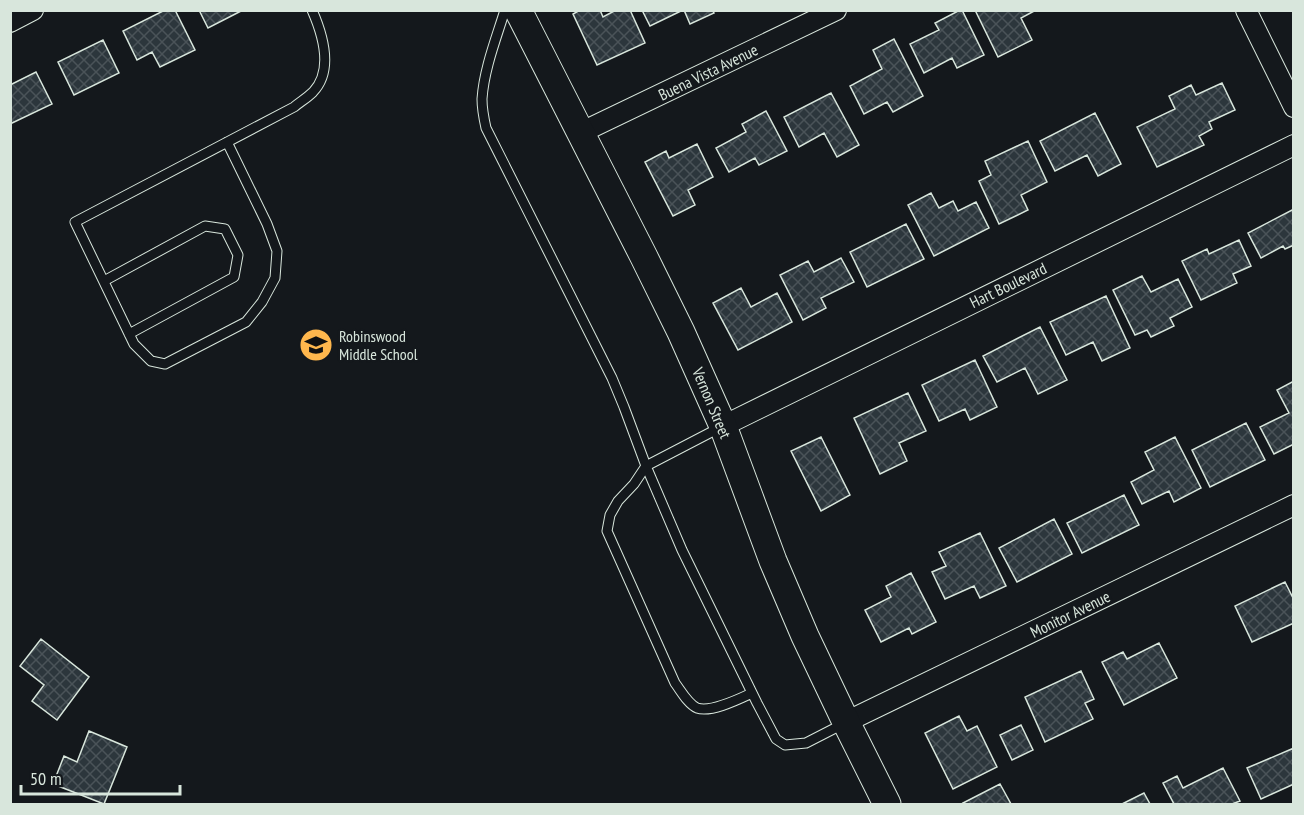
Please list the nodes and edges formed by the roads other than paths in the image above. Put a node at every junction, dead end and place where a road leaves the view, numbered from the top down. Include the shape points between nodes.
1 (33, 10) edge
2 (312, 10) edge
3 (505, 10) edge
4 (518, 10) edge
5 (836, 10) edge
6 (1246, 10) edge
7 (10, 21) edge
8 (1293, 107) edge
9 (580, 133) junction
10 (227, 142) junction
11 (1293, 145) edge
12 (104, 281) junction
13 (129, 334) junction
14 (723, 426) junction
15 (646, 466) junction
16 (1293, 505) edge
17 (752, 693) junction
18 (846, 722) junction
19 (887, 804) edge

1 - 7 street
2 - 10 lane via 325,49 324,72 314,91 294,107
3 - 15 lane via 484,85 486,128 612,378
4 - 9 street, Vernon Street
5 - 9 street, Buena Vista Avenue
6 - 8 street
9 - 14 street, Vernon Street via 681,332
10 - 12 lane via 75,222
10 - 13 lane via 277,251 275,278 246,322 165,364 151,361
11 - 14 street, Hart Boulevard
12 - 13 lane
12 - 13 lane via 205,226 225,229 238,255 234,277
14 - 15 lane
14 - 18 street, Vernon Street via 773,561
15 - 17 lane
15 - 17 lane via 618,501 607,531 675,683 696,708 717,706
16 - 18 street, Monitor Avenue
17 - 18 lane via 776,739 785,745 806,743
18 - 19 street, Vernon Street

